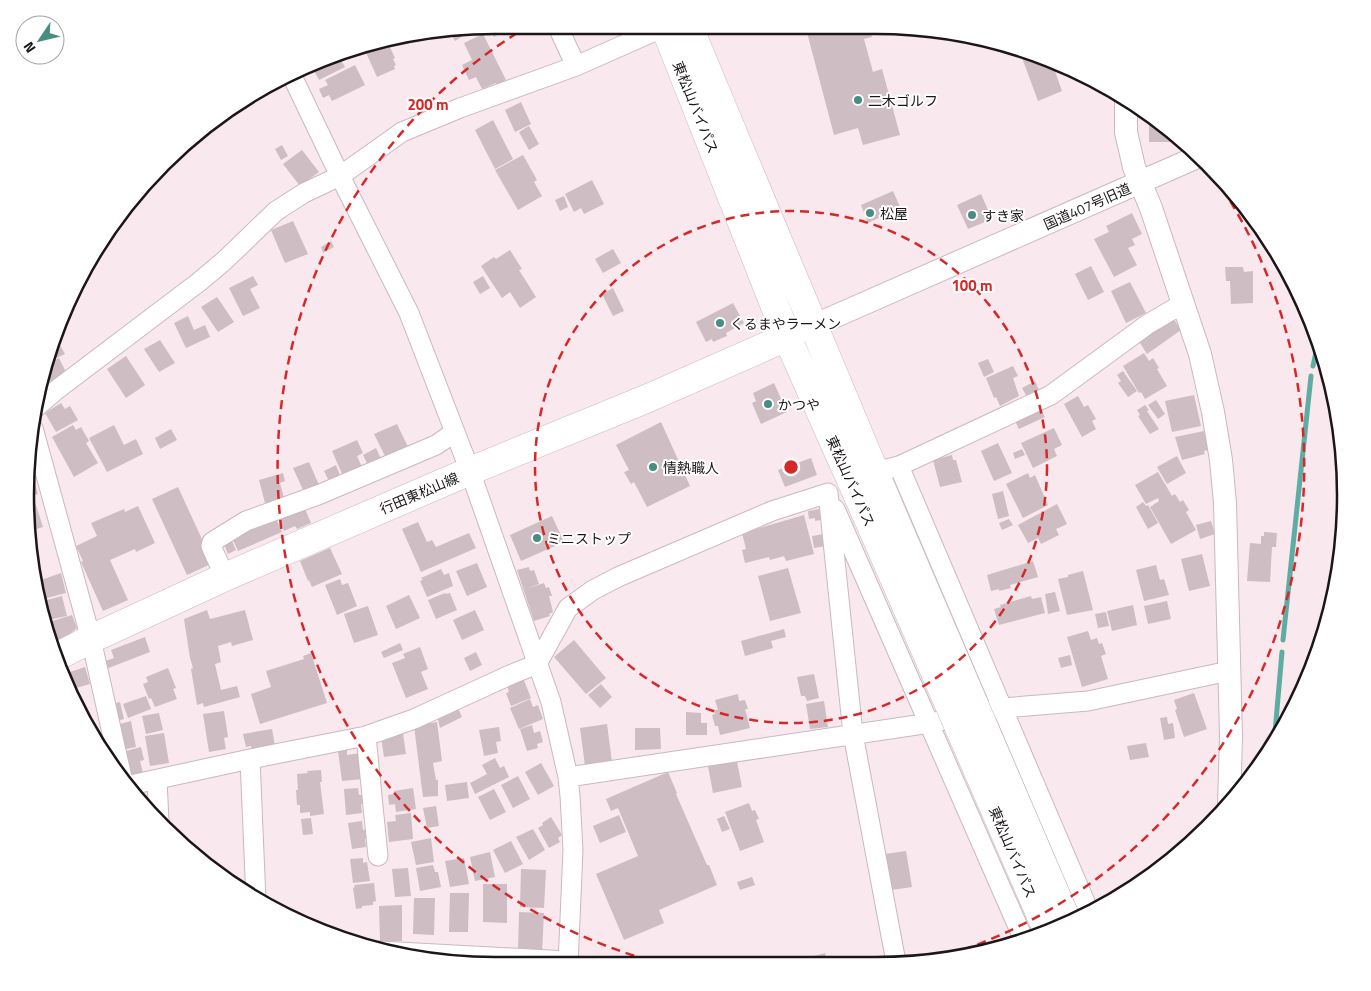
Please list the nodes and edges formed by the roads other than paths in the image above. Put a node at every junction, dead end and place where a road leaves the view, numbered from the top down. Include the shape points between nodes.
1 (561, 34) edge
2 (653, 34) edge
3 (675, 34) edge
4 (676, 34) edge
5 (576, 66) junction
6 (294, 80) edge
7 (1126, 108) edge
8 (1192, 159) edge
9 (340, 176) junction
10 (1139, 183) junction
11 (1184, 303) junction
12 (813, 326) junction
13 (786, 337) junction
14 (44, 401) edge
15 (455, 432) junction
16 (37, 443) edge
17 (470, 471) junction
18 (864, 478) junction
19 (877, 509) junction
20 (225, 578) junction
21 (90, 639) junction
22 (62, 654) edge
23 (537, 664) junction
24 (1229, 671) junction
25 (1002, 708) junction
26 (930, 723) junction
27 (853, 734) junction
28 (366, 736) junction
29 (250, 759) junction
30 (118, 761) edge
31 (568, 777) junction
32 (158, 780) junction
33 (135, 784) edge
34 (1229, 792) edge
35 (159, 811) edge
36 (378, 856) dead end
37 (256, 889) edge
38 (1076, 912) edge
39 (1076, 912) edge
40 (1045, 925) edge
41 (1021, 934) edge
42 (895, 956) edge
43 (568, 957) edge

1 - 5 street
2 - 5 street
3 - 13 main road, 東松山バイパス
4 - 12 main road, 東松山バイパス
5 - 9 street via 402,132
6 - 9 street
7 - 10 street via 1126,132
8 - 10 street, 国道407号旧道
9 - 14 street via 276,210 199,282
9 - 15 street via 409,313
10 - 11 street
10 - 12 street, 国道407号旧道
11 - 18 street via 1148,324 1051,395
11 - 24 street via 1214,412 1221,460
12 - 13 street, 国道407号旧道
12 - 18 main road, 東松山バイパス
13 - 17 main road, 行田東松山線
13 - 18 main road, 東松山バイパス
15 - 17 street
15 - 20 street via 436,445 318,495 246,521 212,542
16 - 21 street
17 - 20 main road, 行田東松山線
17 - 23 street
18 - 19 main road, 東松山バイパス
18 - 23 street via 772,511 593,590 568,608
18 - 25 street
18 - 26 street
18 - 27 street
19 - 38 main road, 東松山バイパス, bridge
19 - 40 main road, 東松山バイパス, bridge
20 - 21 main road, 行田東松山線
21 - 22 main road, 行田東松山線
21 - 30 street
23 - 28 street
23 - 31 street via 551,702
24 - 25 street via 1098,699
24 - 34 street
25 - 26 street
25 - 39 street
26 - 27 street
26 - 41 street
27 - 31 street
27 - 42 street
28 - 29 street
28 - 36 street
29 - 32 street
29 - 37 street
31 - 43 street via 573,850
32 - 33 street
32 - 35 street

